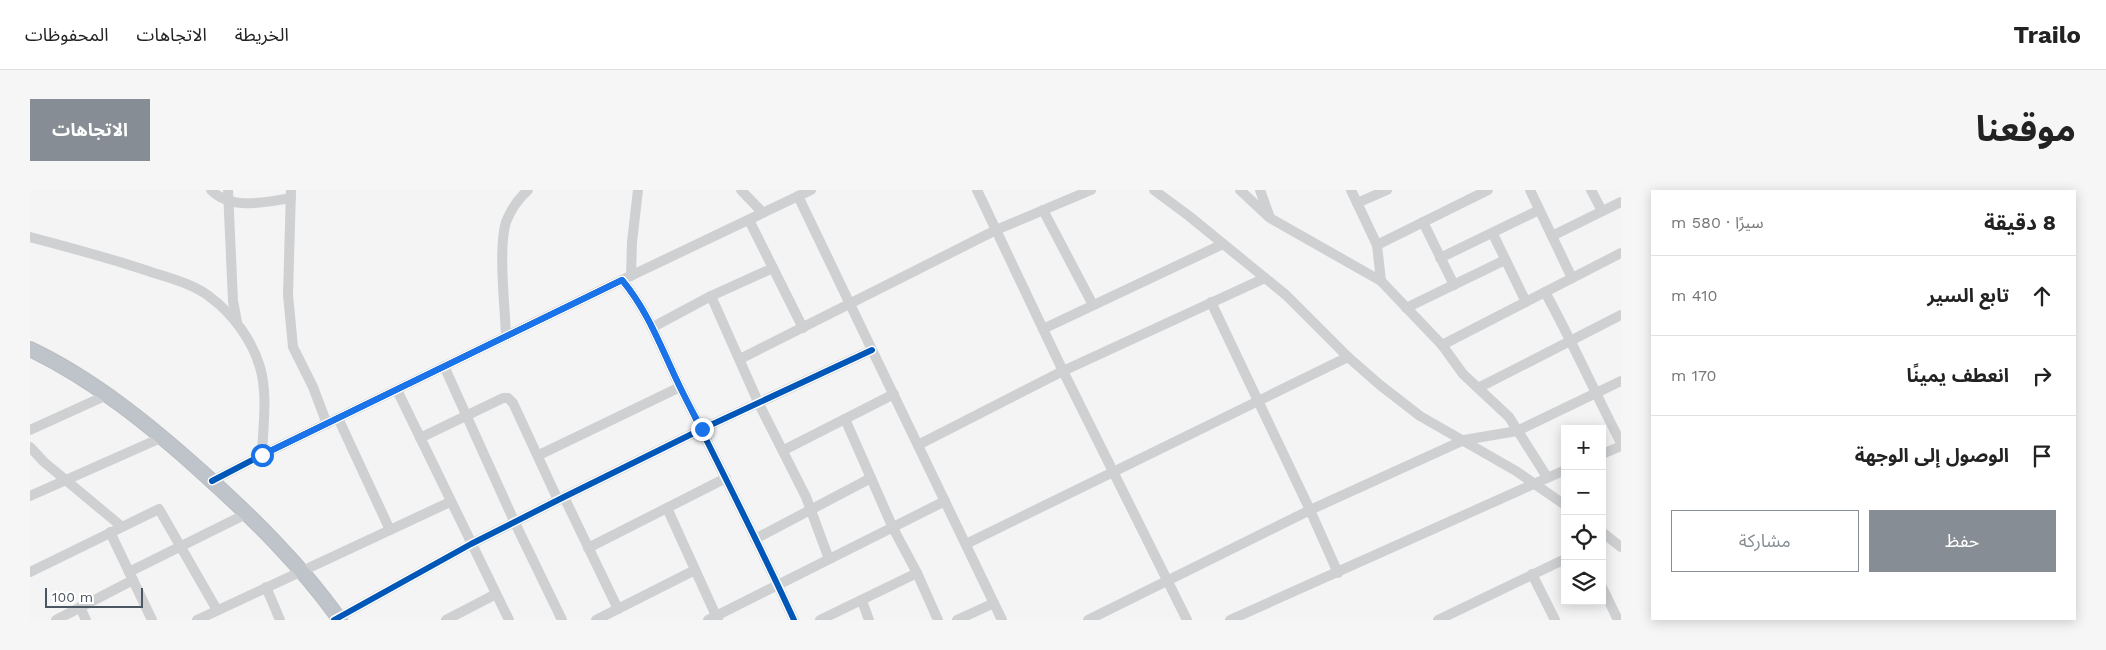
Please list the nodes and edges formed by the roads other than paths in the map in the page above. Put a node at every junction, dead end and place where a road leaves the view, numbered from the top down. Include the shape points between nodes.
1 (211, 190) edge
2 (528, 190) edge
3 (638, 190) edge
4 (741, 190) edge
5 (811, 190) edge
6 (977, 190) edge
7 (1091, 190) edge
8 (1154, 190) edge
9 (1240, 190) edge
10 (1260, 190) edge
11 (1351, 190) edge
12 (1387, 190) edge
13 (1488, 190) edge
14 (1530, 190) edge
15 (1592, 190) edge
16 (1473, 193) edge
17 (291, 194) edge
18 (228, 195) edge
19 (798, 196) junction
20 (1621, 202) edge
21 (1357, 203) junction
22 (1043, 210) junction
23 (1539, 210) junction
24 (1602, 211) junction
25 (762, 214) junction
26 (1270, 218) junction
27 (749, 220) junction
28 (1423, 222) junction
29 (996, 230) junction
30 (1492, 234) junction
31 (1552, 236) junction
32 (30, 237) edge
33 (1223, 244) junction
34 (1377, 245) junction
35 (1621, 253) edge
36 (1440, 258) junction
37 (1505, 260) junction
38 (773, 268) junction
39 (627, 278) junction
40 (1265, 278) junction
41 (1572, 278) junction
42 (1381, 281) junction
43 (1454, 285) junction
44 (1545, 292) junction
45 (712, 296) junction
46 (1211, 302) junction
47 (1526, 302) junction
48 (850, 303) junction
49 (1093, 305) junction
50 (1406, 308) junction
51 (1621, 315) edge
52 (237, 322) junction
53 (652, 327) junction
54 (803, 328) junction
55 (1043, 329) junction
56 (506, 336) junction
57 (1572, 340) junction
58 (1442, 345) junction
59 (872, 350) junction
60 (34, 355) edge
61 (1348, 357) junction
62 (740, 358) junction
63 (444, 366) junction
64 (1063, 371) junction
65 (1621, 381) edge
66 (680, 386) junction
67 (1478, 388) junction
68 (397, 390) junction
69 (1596, 393) junction
70 (894, 394) junction
71 (107, 395) junction
72 (1258, 400) junction
73 (759, 404) junction
74 (466, 415) junction
75 (338, 418) junction
76 (845, 419) junction
77 (327, 424) junction
78 (702, 429) junction
79 (30, 430) edge
80 (1517, 431) junction
81 (163, 436) junction
82 (420, 438) junction
83 (1464, 440) junction
84 (1621, 444) edge
85 (918, 445) junction
86 (30, 447) edge
87 (784, 450) junction
88 (1606, 452) edge
89 (262, 455) junction
90 (538, 455) junction
91 (1561, 472) edge
92 (1113, 473) junction
93 (726, 478) junction
94 (871, 478) junction
95 (1547, 478) junction
96 (67, 480) junction
97 (212, 481) junction
98 (1534, 483) junction
99 (30, 496) edge
100 (561, 499) junction
101 (450, 502) junction
102 (945, 502) junction
103 (1561, 502) edge
104 (667, 508) junction
105 (810, 510) junction
106 (1310, 510) junction
107 (248, 513) junction
108 (515, 523) junction
109 (121, 526) junction
110 (893, 528) junction
111 (390, 530) junction
112 (110, 532) junction
113 (755, 539) junction
114 (1607, 540) edge
115 (471, 544) junction
116 (966, 544) junction
117 (179, 546) junction
118 (1621, 546) edge
119 (588, 548) junction
120 (829, 559) junction
121 (1563, 560) edge
122 (695, 570) junction
123 (303, 571) junction
124 (30, 572) edge
125 (917, 573) junction
126 (1338, 573) junction
127 (1532, 574) junction
128 (131, 576) junction
129 (1167, 582) junction
130 (778, 585) junction
131 (266, 587) junction
132 (496, 594) junction
133 (1606, 595) edge
134 (862, 601) junction
135 (994, 602) junction
136 (80, 607) junction
137 (618, 609) junction
138 (217, 610) junction
139 (202, 619) edge
140 (338, 619) edge
141 (714, 619) edge
142 (1440, 619) edge
143 (56, 620) edge
144 (86, 620) edge
145 (152, 620) edge
146 (280, 620) edge
147 (446, 620) edge
148 (509, 620) edge
149 (562, 620) edge
150 (596, 620) edge
151 (794, 620) edge
152 (820, 620) edge
153 (869, 620) edge
154 (938, 620) edge
155 (958, 620) edge
156 (1002, 620) edge
157 (1088, 620) edge
158 (1186, 620) edge
159 (1230, 620) edge
160 (1555, 620) edge
161 (1618, 620) edge

1 - 18 street
2 - 56 street via 516,201 506,223 503,248
3 - 39 street
4 - 25 street
5 - 19 street
6 - 29 street
7 - 22 street
8 - 33 street
9 - 26 street
10 - 26 street
11 - 21 street
12 - 21 street
13 - 16 street
14 - 23 street
15 - 24 street
16 - 28 street
17 - 18 street via 243,204
17 - 77 street via 288,295 293,347
18 - 52 street via 233,301
19 - 25 street
19 - 48 street
20 - 24 street
21 - 34 street
22 - 29 street
22 - 49 street
23 - 30 street
23 - 31 street
24 - 31 street
25 - 27 street
26 - 42 street
27 - 38 street
27 - 39 street
28 - 34 street
28 - 36 street
29 - 48 street
29 - 55 street
30 - 36 street
30 - 37 street
31 - 41 street
32 - 52 street via 102,255 176,280 209,296
33 - 40 street
33 - 49 street
34 - 42 street
35 - 41 street
36 - 43 street
37 - 43 street
37 - 47 street
38 - 45 street
38 - 54 street
39 - 53 street
39 - 56 street
40 - 46 street
40 - 61 street
41 - 44 street
42 - 50 street
43 - 50 street
44 - 47 street
44 - 57 street
45 - 53 street
45 - 62 street
46 - 64 street
46 - 72 street
47 - 58 street
48 - 54 street
48 - 59 street
49 - 55 street
50 - 58 street
51 - 57 street
52 - 89 street via 261,368 264,389
53 - 66 street
54 - 62 street
55 - 64 street
56 - 63 street
57 - 67 street
57 - 69 street
58 - 67 street
59 - 70 street
59 - 73 street
60 - 71 highway
61 - 72 street
61 - 83 street via 1420,416
62 - 73 street
63 - 68 street
63 - 74 street
64 - 85 street
64 - 92 street
65 - 69 street
66 - 78 street
66 - 90 street
67 - 80 street via 1509,416
68 - 75 street
68 - 82 street
69 - 80 street
69 - 84 street
70 - 76 street
70 - 85 street
71 - 79 street
71 - 81 highway
72 - 92 street
72 - 106 street
73 - 78 street
73 - 87 street
74 - 82 street
74 - 90 street via 508,398 513,402
74 - 108 street
75 - 77 street
75 - 111 street
76 - 87 street
76 - 94 street
77 - 89 street
78 - 93 street
78 - 100 street
80 - 83 street
80 - 95 street
81 - 96 street
81 - 97 highway
82 - 101 street
83 - 98 street
83 - 106 street
84 - 88 street
85 - 102 street
86 - 96 street
87 - 105 street
89 - 97 street
90 - 100 street
91 - 95 street
92 - 116 street
92 - 129 street
93 - 104 street
93 - 113 street
94 - 105 street
94 - 110 street
95 - 98 street
96 - 99 street
96 - 109 street
97 - 107 highway
98 - 103 street
98 - 126 street
100 - 108 street
100 - 119 street
101 - 111 street
101 - 115 street
102 - 110 street
102 - 116 street
104 - 119 street
104 - 122 street
105 - 113 street
105 - 120 street
106 - 126 street
106 - 129 street
107 - 117 street
107 - 123 highway
108 - 115 street
108 - 149 street
109 - 112 street
109 - 117 street via 159,509
110 - 120 street
110 - 125 street
111 - 123 street
112 - 124 street
112 - 128 street
113 - 130 street
114 - 118 street
115 - 132 street
115 - 140 street
116 - 135 street
117 - 128 street
117 - 138 street
119 - 137 street
120 - 130 street
121 - 127 street
122 - 137 street
122 - 141 street
123 - 131 street
123 - 140 highway
125 - 134 street
125 - 154 street
126 - 159 street
127 - 142 street
127 - 160 street
128 - 136 street
128 - 145 street
129 - 157 street
129 - 158 street
130 - 141 street
130 - 151 street
131 - 138 street
131 - 146 street
132 - 147 street
132 - 148 street
133 - 161 street
134 - 152 street
134 - 153 street
135 - 155 street
135 - 156 street
136 - 143 street
136 - 144 street
137 - 150 street
138 - 139 street

